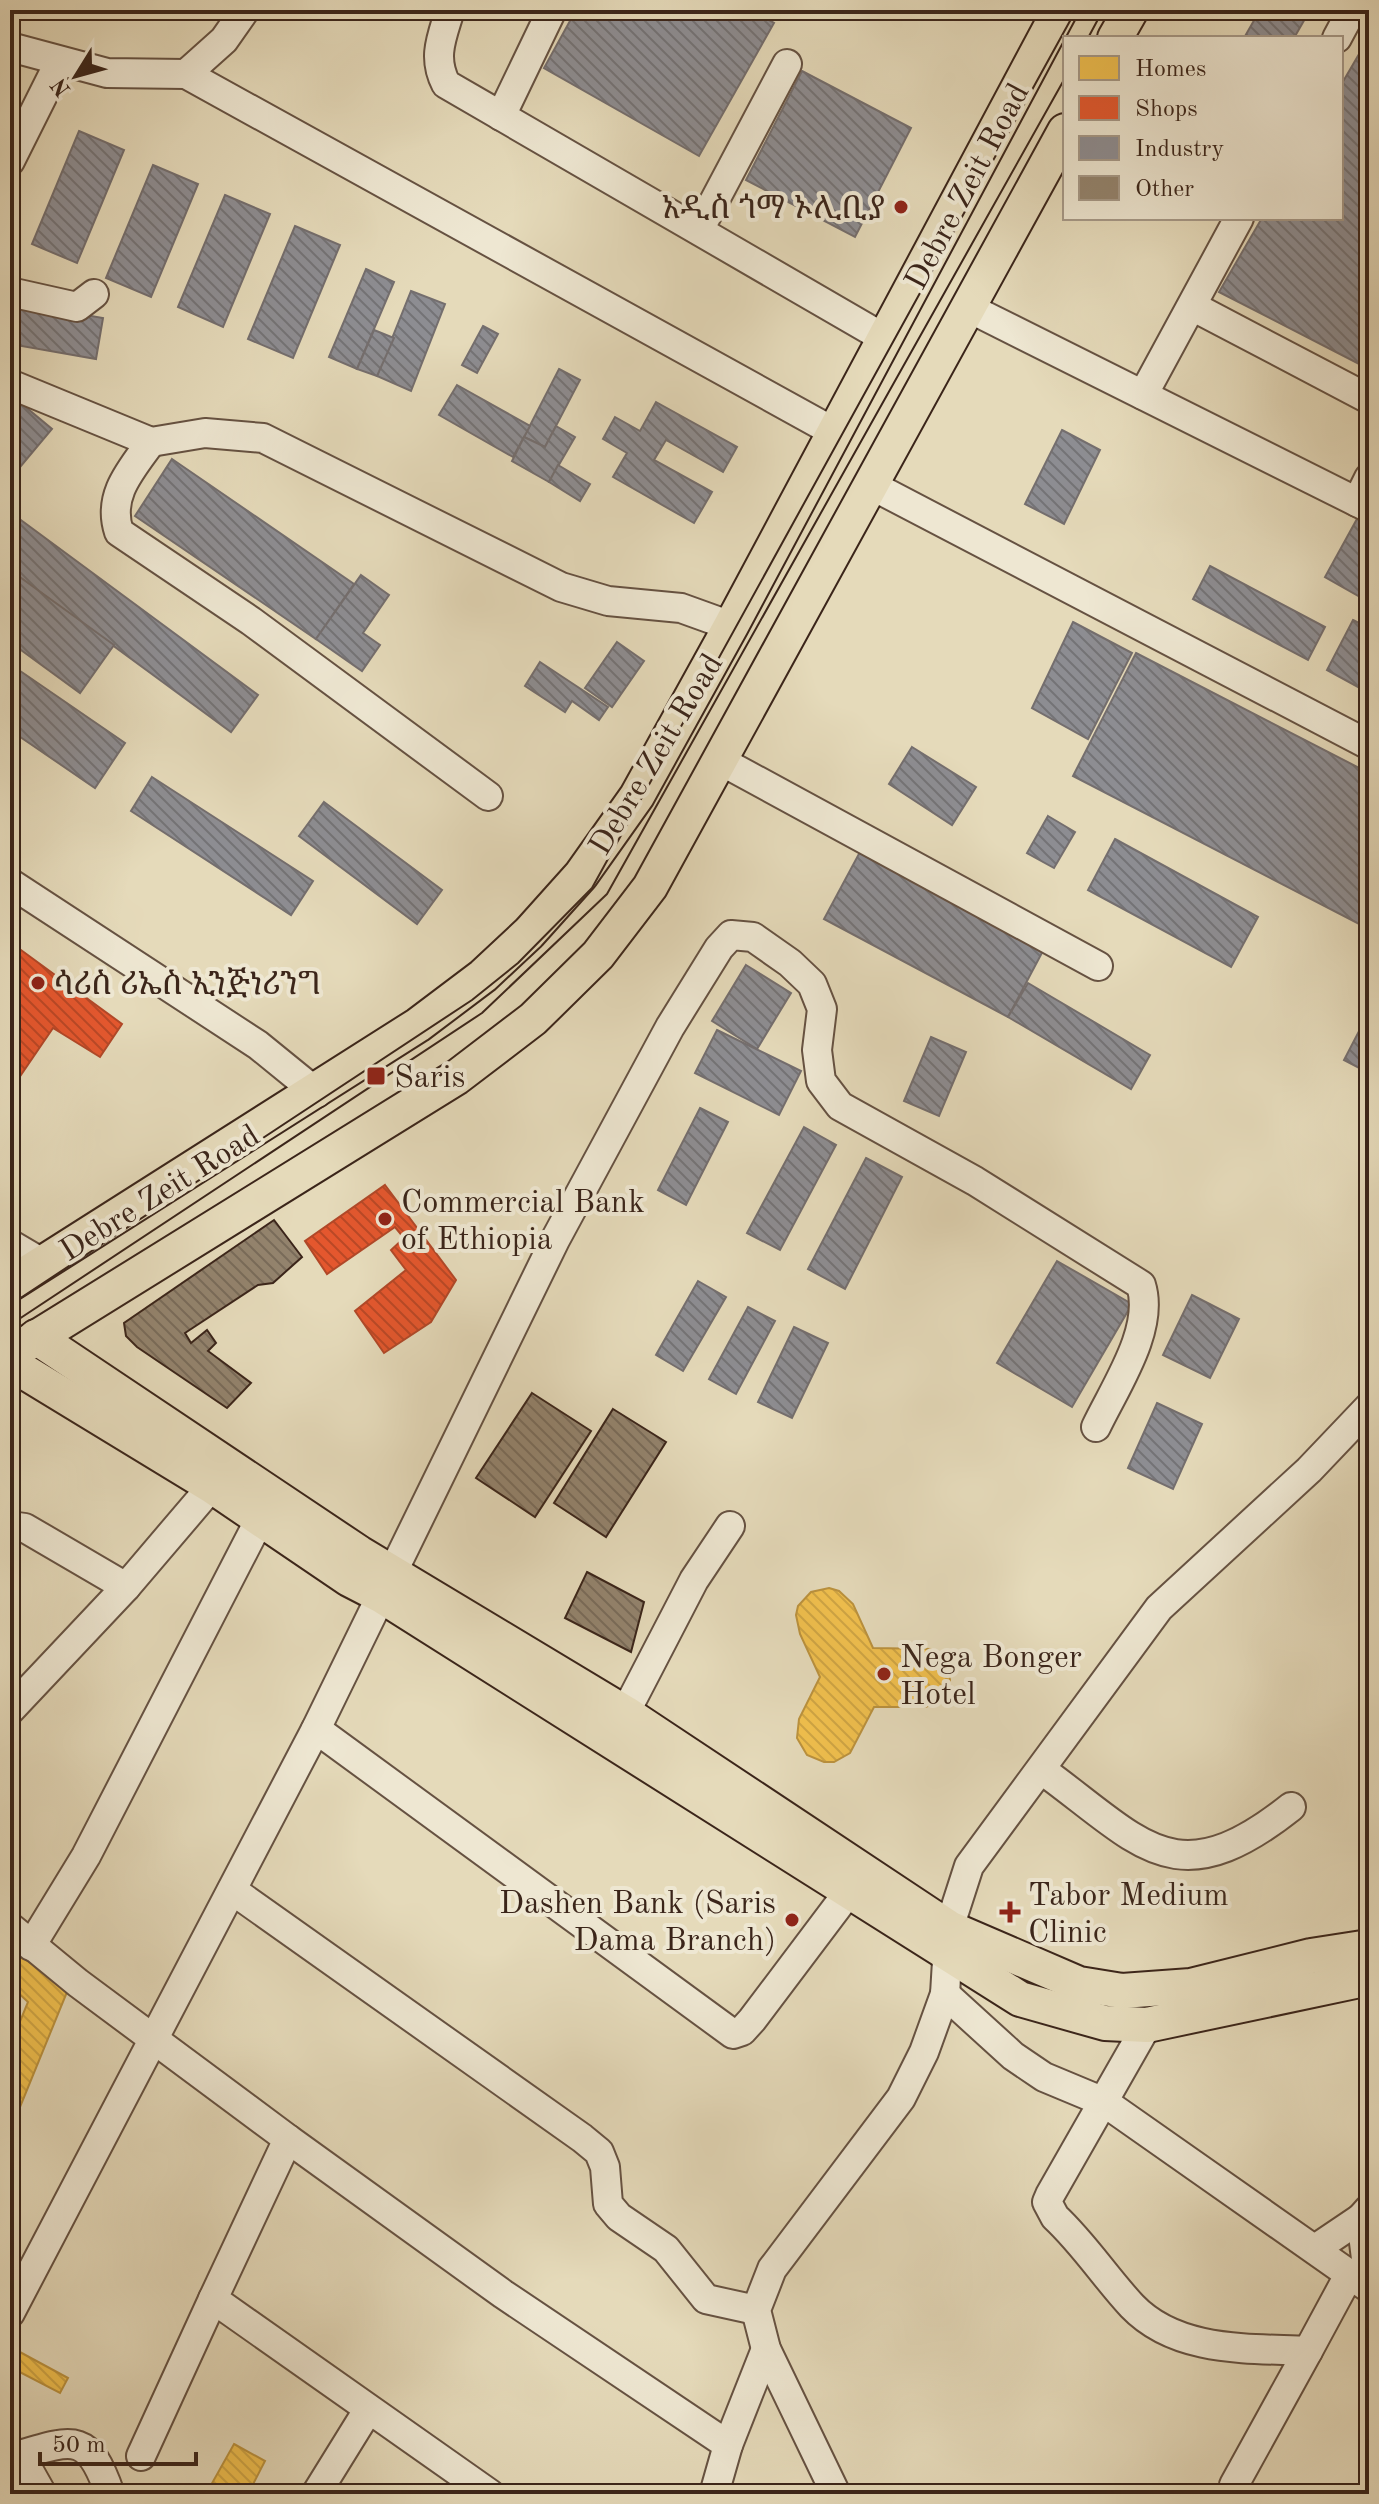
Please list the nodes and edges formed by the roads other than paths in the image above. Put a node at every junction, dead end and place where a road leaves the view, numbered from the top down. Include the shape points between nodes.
1 (245, 10) edge
2 (450, 10) edge
3 (552, 10) edge
4 (1060, 10) edge
5 (1131, 10) edge
6 (1352, 10) edge
7 (1116, 36) edge
8 (1338, 36) edge
9 (10, 47) edge
10 (60, 61) junction
11 (787, 64) dead end
12 (186, 74) junction
13 (501, 116) junction
14 (1063, 135) edge
15 (10, 161) edge
16 (1238, 220) edge
17 (699, 230) junction
18 (10, 292) edge
19 (94, 294) dead end
20 (1192, 306) junction
21 (969, 308) junction
22 (884, 338) junction
23 (10, 384) edge
24 (1143, 395) junction
25 (1369, 399) edge
26 (834, 432) junction
27 (151, 442) junction
28 (871, 485) junction
29 (1365, 496) edge
30 (731, 626) junction
31 (1369, 745) edge
32 (721, 761) junction
33 (488, 796) dead end
34 (10, 883) edge
35 (1098, 966) dead end
36 (317, 1093) junction
37 (10, 1244) edge
38 (44, 1264) junction
39 (10, 1284) edge
40 (23, 1345) edge
41 (10, 1363) edge
42 (1369, 1407) edge
43 (1096, 1427) dead end
44 (212, 1486) junction
45 (260, 1519) junction
46 (10, 1526) edge
47 (730, 1526) dead end
48 (386, 1584) junction
49 (126, 1587) junction
50 (10, 1710) edge
51 (625, 1713) junction
52 (316, 1729) junction
53 (1042, 1770) junction
54 (1291, 1807) dead end
55 (855, 1880) junction
56 (232, 1890) junction
57 (10, 1927) edge
58 (949, 1943) junction
59 (31, 1946) junction
60 (1369, 1947) edge
61 (1369, 1978) edge
62 (945, 1994) junction
63 (1147, 2025) junction
64 (155, 2037) junction
65 (1104, 2102) junction
66 (288, 2139) junction
67 (1365, 2213) edge
68 (1315, 2249) junction
69 (1362, 2282) edge
70 (213, 2299) junction
71 (756, 2310) junction
72 (10, 2313) edge
73 (766, 2349) junction
74 (1308, 2351) junction
75 (368, 2410) junction
76 (728, 2445) junction
77 (15, 2453) edge
78 (141, 2456) dead end
79 (1234, 2485) dead end
80 (42, 2494) edge
81 (110, 2494) edge
82 (316, 2494) edge
83 (490, 2494) edge
84 (714, 2494) edge
85 (836, 2494) edge

1 - 12 street via 224,40
2 - 13 street via 437,51 438,69 446,84
3 - 13 street
4 - 22 main road, Debre Zeit Road
5 - 7 main road
6 - 8 street
9 - 10 street
10 - 12 street via 107,73
10 - 15 street
11 - 17 street
12 - 26 street
13 - 17 street
14 - 21 main road, Debre Zeit Road
16 - 20 street
17 - 22 street
18 - 19 street via 77,307
20 - 24 street
20 - 25 street
21 - 24 street
21 - 28 main road, Debre Zeit Road
22 - 26 main road, Debre Zeit Road
23 - 27 street
24 - 29 street
26 - 30 main road, Debre Zeit Road
27 - 30 street via 205,433 263,438 561,587 608,601 681,608
27 - 33 street via 118,492 113,514 119,532 251,621
28 - 31 street
28 - 32 main road, Debre Zeit Road
30 - 36 main road, Debre Zeit Road via 637,796 581,875 483,976
32 - 35 street
32 - 40 main road, Debre Zeit Road via 650,887 598,955 533,1019 393,1120
34 - 36 street via 258,1045
36 - 38 main road, Debre Zeit Road
37 - 38 street
38 - 39 main road, Debre Zeit Road
40 - 48 main road
41 - 44 main road
42 - 53 street via 1309,1470 1159,1608
43 - 48 street via 1145,1324 1141,1285 975,1181 840,1106 821,1081 817,1050 822,1009 812,984 753,937 731,935 670,1027 555,1240
44 - 45 main road
44 - 49 street
45 - 48 main road via 349,1579
45 - 59 street via 86,1856
46 - 49 street via 25,1528
47 - 51 street via 694,1580
48 - 51 main road
48 - 52 street
48 - 55 main road
49 - 50 street
51 - 55 main road
52 - 55 street via 733,2034 752,2020
52 - 56 street
53 - 54 street via 1150,1849 1174,1856 1229,1849
53 - 58 street via 969,1866
55 - 58 main road
56 - 64 street
56 - 71 street via 582,2138 599,2152 608,2204 619,2217 666,2249 706,2299
57 - 59 street
58 - 60 main road via 1079,1984 1122,1991 1191,1986
58 - 62 street
58 - 63 main road via 1020,1999 1105,2023
59 - 64 street
61 - 63 main road
62 - 65 street via 1013,2056 1044,2077
62 - 71 street via 901,2098 772,2269
63 - 65 street
64 - 66 street
64 - 72 street
65 - 68 street
65 - 74 street via 1047,2202 1055,2217 1133,2307 1176,2336 1223,2346
66 - 70 street
66 - 76 street via 503,2294
67 - 68 street
67 - 69 street
68 - 69 street
69 - 74 street
70 - 75 street
70 - 78 street
71 - 73 street
73 - 76 street
73 - 85 street
74 - 79 street
75 - 82 street
75 - 83 street
76 - 84 street
77 - 80 street
77 - 81 street via 78,2442 92,2452

